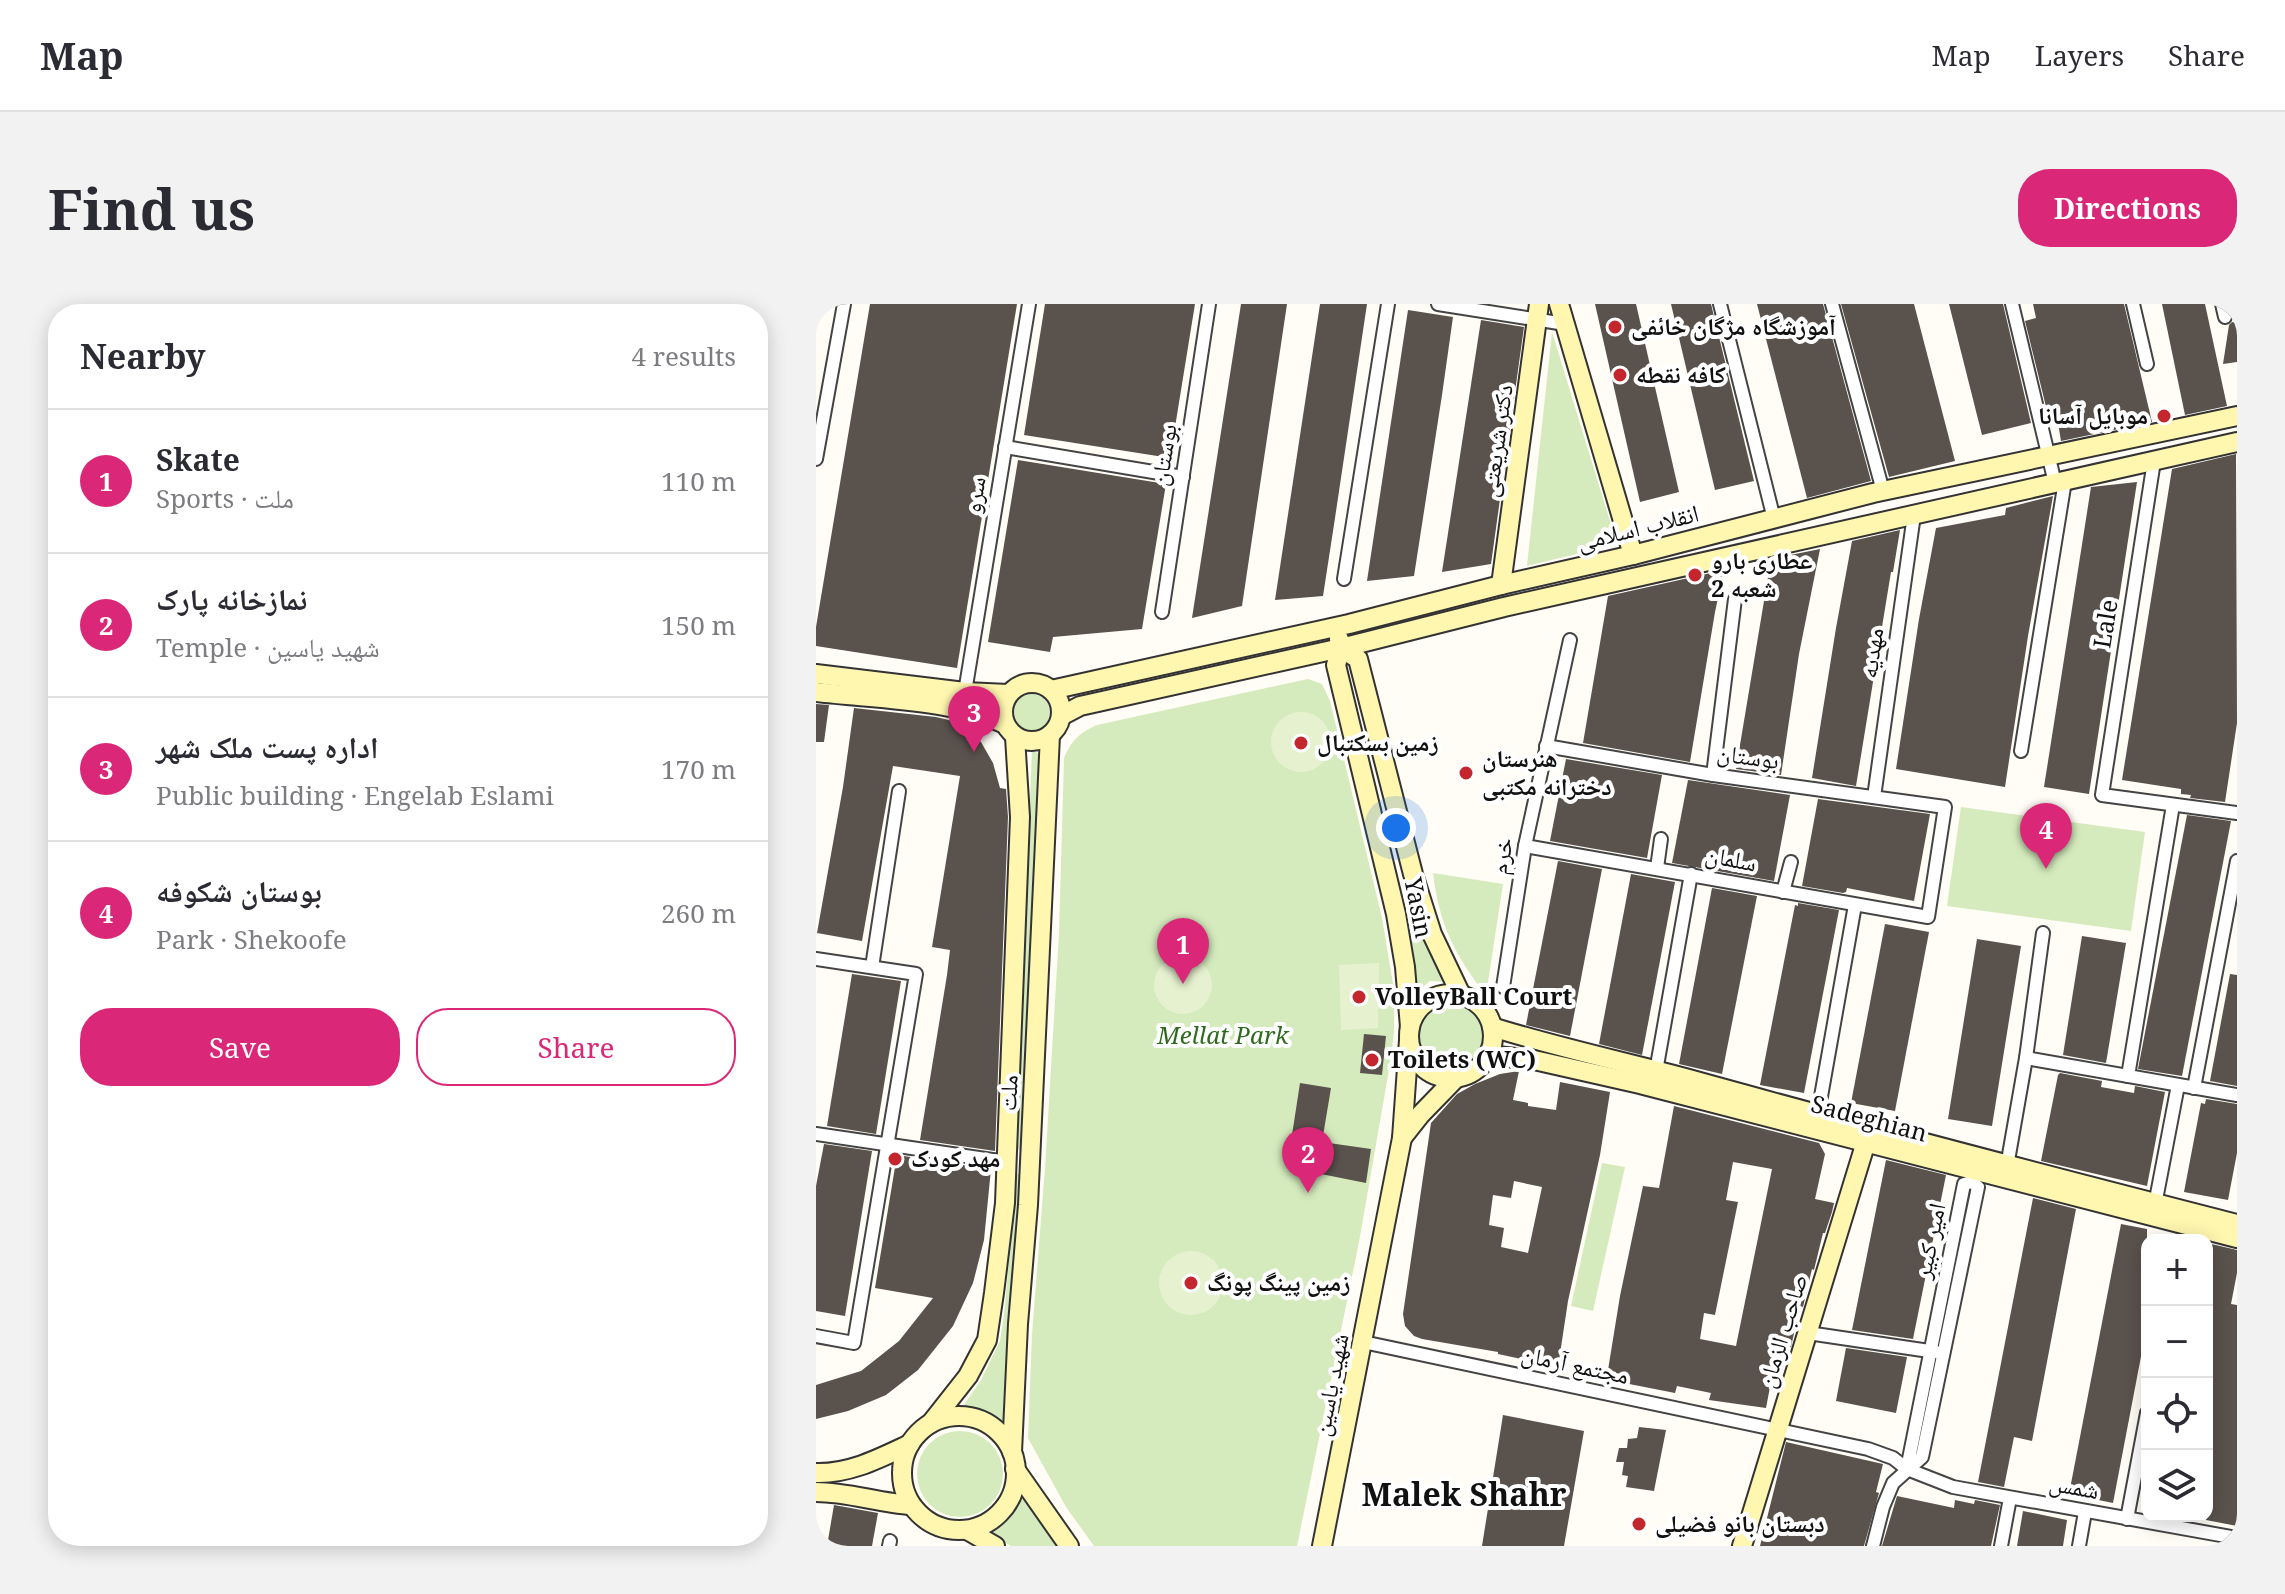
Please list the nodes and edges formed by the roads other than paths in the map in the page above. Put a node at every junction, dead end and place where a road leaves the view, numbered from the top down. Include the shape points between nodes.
1 (844, 304) edge
2 (1029, 304) edge
3 (1209, 304) edge
4 (1388, 304) edge
5 (1438, 304) edge
6 (1559, 304) edge
7 (1720, 304) edge
8 (1832, 304) edge
9 (2012, 304) edge
10 (2133, 304) edge
11 (1538, 312) edge
12 (1565, 324) junction
13 (2147, 364) dead end
14 (2237, 416) edge
15 (818, 434) edge
16 (2237, 442) edge
17 (1005, 447) junction
18 (2048, 455) junction
19 (816, 459) edge
20 (2154, 461) junction
21 (1183, 477) junction
22 (2060, 482) junction
23 (1883, 491) junction
24 (1914, 515) junction
25 (1774, 519) junction
26 (1633, 555) junction
27 (1344, 579) dead end
28 (1501, 585) junction
29 (1735, 599) dead end
30 (1162, 612) dead end
31 (1336, 627) junction
32 (1570, 640) dead end
33 (1341, 648) junction
34 (816, 674) edge
35 (1051, 690) junction
36 (816, 692) edge
37 (965, 692) junction
38 (1008, 694) junction
39 (1061, 716) junction
40 (1010, 730) junction
41 (1050, 735) junction
42 (1546, 746) junction
43 (2021, 751) dead end
44 (1713, 775) junction
45 (899, 791) dead end
46 (1874, 797) junction
47 (2173, 805) junction
48 (2237, 813) edge
49 (1661, 839) dead end
50 (1525, 846) junction
51 (2237, 861) edge
52 (1791, 862) dead end
53 (1657, 868) junction
54 (1691, 874) junction
55 (1783, 892) junction
56 (1855, 905) junction
57 (1928, 917) joint
58 (2043, 933) dead end
59 (816, 959) edge
60 (872, 967) junction
61 (1503, 987) dead end
62 (1461, 995) junction
63 (1492, 1027) junction
64 (1409, 1034) junction
65 (1488, 1055) junction
66 (2026, 1058) junction
67 (2128, 1076) junction
68 (1457, 1077) junction
69 (1654, 1079) junction
70 (2178, 1085) junction
71 (2194, 1088) junction
72 (2237, 1095) edge
73 (1817, 1122) junction
74 (816, 1134) edge
75 (1867, 1136) junction
76 (1402, 1138) junction
77 (887, 1145) junction
78 (1006, 1162) junction
79 (2006, 1172) junction
80 (2154, 1210) junction
81 (2237, 1224) edge
82 (2183, 1225) edge
83 (2237, 1238) edge
84 (1808, 1333) junction
85 (816, 1336) edge
86 (1363, 1342) junction
87 (1929, 1351) junction
88 (1943, 1353) junction
89 (931, 1423) junction
90 (1778, 1431) junction
91 (910, 1444) junction
92 (2141, 1445) edge
93 (1014, 1460) junction
94 (1907, 1469) junction
95 (816, 1473) edge
96 (816, 1492) edge
97 (2010, 1498) junction
98 (911, 1505) junction
99 (2085, 1512) junction
100 (2127, 1519) junction
101 (967, 1530) junction
102 (2236, 1538) edge
103 (995, 1546) edge
104 (1069, 1546) edge
105 (1322, 1546) edge
106 (1742, 1546) edge
107 (1873, 1546) edge
108 (2001, 1546) edge
109 (2079, 1546) edge
110 (2235, 1546) edge

1 - 15 street
2 - 17 street, سرو
3 - 21 street, بوستان
4 - 27 street
5 - 11 street
6 - 12 street
7 - 25 street
8 - 23 street
9 - 18 street
10 - 13 street
11 - 12 street
11 - 28 street, دکتر شریعتی
12 - 26 street
14 - 18 street, انقلاب اسلامی
15 - 19 street
16 - 20 street, انقلاب اسلامی
17 - 21 street
17 - 37 street, سرو
18 - 22 street
18 - 23 street, انقلاب اسلامی
20 - 22 street, انقلاب اسلامی
20 - 47 street, Lale via 2102,795
21 - 30 street, بوستان
22 - 24 street, انقلاب اسلامی
22 - 43 street
23 - 25 street, انقلاب اسلامی
24 - 33 street, انقلاب اسلامی
24 - 46 street, مهدیه
25 - 26 street, انقلاب اسلامی
26 - 28 street, انقلاب اسلامی
28 - 31 street, انقلاب اسلامی
29 - 44 street
31 - 33 street
31 - 35 street, انقلاب اسلامی
32 - 42 street, خرم
33 - 39 street, انقلاب اسلامی via 1080,706
33 - 62 street, Yasin via 1358,659 1413,874 1432,934
33 - 64 street, Yasin via 1336,665 1396,914
34 - 37 street, انقلاب اسلامی
35 - 38 street, انقلاب اسلامی via 1033,683
35 - 39 street via 1058,697
36 - 40 street via 961,709
37 - 38 street, انقلاب اسلامی
38 - 40 street via 1003,706
39 - 41 street
40 - 41 street via 1024,741
40 - 78 street, ملت via 1020,817
41 - 93 street, ملت
42 - 44 street, بوستان
42 - 50 street, خرم
44 - 46 street, بوستان
45 - 60 street
46 - 57 street, بوستان via 1945,807
47 - 48 street
47 - 67 street
49 - 53 street
50 - 53 street, سلمان
50 - 61 street, خرم
51 - 71 street
52 - 55 street
53 - 54 street, سلمان
54 - 55 street, سلمان
54 - 69 street
55 - 56 street, سلمان
56 - 57 street, سلمان
56 - 73 street
58 - 66 street
59 - 60 street
60 - 77 street via 916,974
62 - 63 street via 1483,1008
62 - 64 street via 1434,996 1423,1004
63 - 65 street
63 - 69 street, Sadeghian
64 - 68 street via 1425,1069
64 - 76 street, شهید یاسین
65 - 68 street, شهید یاسین via 1480,1066
65 - 69 street, Sadeghian
66 - 67 street
66 - 79 street
67 - 70 street
68 - 76 street, شهید یاسین
69 - 73 street, Sadeghian
70 - 71 street
70 - 80 street
71 - 72 street
73 - 75 street, Sadeghian
74 - 77 street
75 - 79 street, Sadeghian
75 - 84 street, صاحب الزمان
76 - 86 street, شهید یاسین
77 - 78 street
77 - 85 street via 854,1343
78 - 89 street, ملت via 987,1340 968,1376
79 - 80 street, Sadeghian
80 - 82 street, Sadeghian
81 - 82 street, Sadeghian
82 - 83 street, Sadeghian
84 - 87 street
84 - 90 street, صاحب الزمان
86 - 90 street, مجتمع آرمان
86 - 105 street, شهید یاسین
87 - 88 street
87 - 88 street, امیر کبیر via 1964,1184 1972,1182 1978,1187
87 - 94 street, امیر کبیر
88 - 94 street, امیر کبیر via 1922,1457
89 - 91 street
89 - 93 street via 946,1417 978,1419 1003,1438
90 - 94 street, مجتمع آرمان via 1882,1453
90 - 106 street, صاحب الزمان
91 - 95 street via 865,1465
91 - 98 street via 902,1474
92 - 100 street
93 - 101 street via 1008,1502 984,1525
93 - 104 street
94 - 97 street, شمس via 1953,1487
94 - 107 street via 1893,1483
96 - 98 street
97 - 99 street, شمس
97 - 108 street
98 - 101 street via 935,1526
99 - 100 street, شمس
99 - 109 street
100 - 102 street, شمس
101 - 103 street
102 - 110 street

